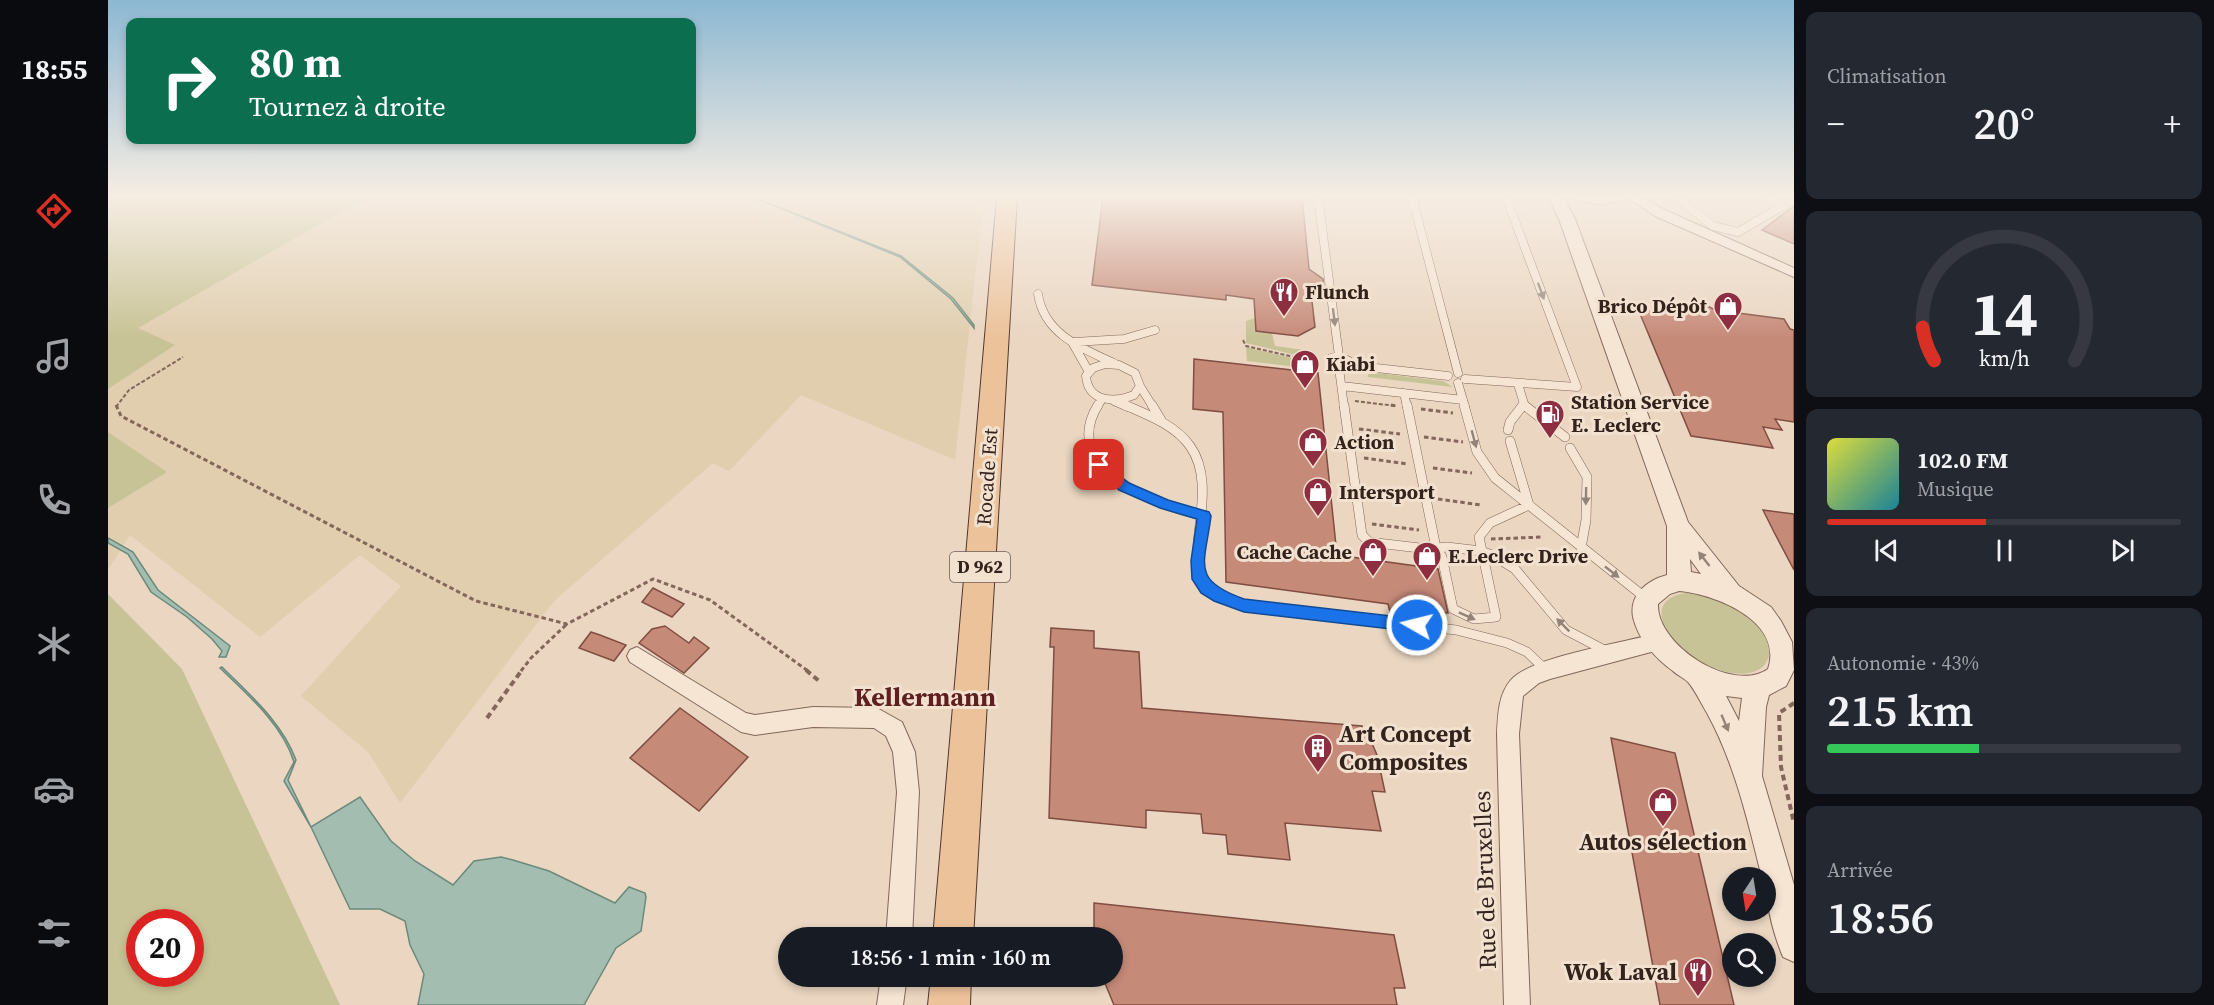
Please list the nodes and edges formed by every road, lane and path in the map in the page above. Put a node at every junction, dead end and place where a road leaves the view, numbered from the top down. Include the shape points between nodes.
1 (1004, 244) edge
2 (1324, 244) edge
3 (1424, 244) edge
4 (1524, 244) edge
5 (1576, 244) edge
6 (1736, 244) edge
7 (1794, 273) edge
8 (1038, 294) dead end
9 (1155, 330) dead end
10 (1243, 340) dead end
11 (1072, 342) junction
12 (1339, 356) junction
13 (183, 357) dead end
14 (1316, 362) dead end
15 (1119, 365) junction
16 (1349, 365) junction
17 (1339, 368) junction
18 (1089, 372) junction
19 (1458, 373) junction
20 (1448, 376) junction
21 (1462, 381) junction
22 (1518, 384) junction
23 (1140, 386) junction
24 (1342, 386) junction
25 (1404, 393) junction
26 (1102, 399) junction
27 (1463, 400) junction
28 (1114, 401) junction
29 (1523, 405) junction
30 (1161, 420) junction
31 (1508, 430) dead end
32 (1565, 437) dead end
33 (1510, 441) dead end
34 (1570, 448) dead end
35 (1529, 505) junction
36 (1204, 516) junction
37 (1360, 522) junction
38 (1678, 526) junction
39 (1433, 532) junction
40 (1479, 537) junction
41 (1543, 537) dead end
42 (1436, 548) junction
43 (1581, 548) junction
44 (1481, 551) junction
45 (1679, 581) junction
46 (1730, 592) junction
47 (1647, 599) junction
48 (567, 624) junction
49 (1788, 640) edge
50 (1659, 642) junction
51 (1613, 654) junction
52 (637, 656) dead end
53 (1547, 671) junction
54 (1696, 673) junction
55 (819, 681) dead end
56 (1758, 688) junction
57 (1794, 703) edge
58 (487, 718) dead end
59 (1749, 779) junction
60 (1794, 823) edge
61 (900, 927) edge
62 (954, 927) edge
63 (1794, 946) edge
64 (892, 987) edge
65 (950, 987) edge
66 (890, 1005) edge
67 (949, 1005) edge
68 (1516, 1005) edge

1 - 62 main road, Rocade Est / D 962
2 -> 12 lane
3 - 19 lane
4 -> 22 lane via 1577,387
5 - 38 street
6 - 7 street
8 - 11 lane via 1041,313
9 - 11 lane via 1124,339
10 - 14 path via 1246,346
11 - 15 lane
11 - 18 lane
12 - 16 lane via 1347,359
12 - 17 lane via 1330,362
13 - 48 path via 129,390 115,406 121,417 476,601
15 - 18 lane via 1098,366
15 - 23 lane via 1135,373
16 - 17 lane
16 - 20 lane
17 - 24 lane
18 - 26 lane via 1087,386
19 - 20 lane
19 - 21 lane
20 - 21 lane
21 - 22 lane
21 - 27 lane
22 - 29 lane
23 - 28 lane via 1134,395
23 - 30 lane
24 - 25 lane
24 - 37 lane
25 - 27 lane
25 - 39 lane
26 - 28 lane
26 - 36 lane via 1091,418 1089,432 1099,465 1124,487 1164,505
27 -> 35 lane via 1481,460 1495,478
28 - 30 lane
29 - 31 lane
29 - 32 lane
30 - 36 lane via 1191,447 1200,462
33 - 35 lane
34 -> 43 lane via 1587,477
35 - 40 lane via 1490,523
35 - 43 lane
36 - 53 lane via 1199,579 1206,589 1220,597 1244,605 1456,630 1527,652
37 - 39 path
37 - 42 lane via 1362,535 1370,542
38 - 45 street
46 -> 38 street
39 - 42 lane
40 - 41 path
40 - 44 lane
42 - 44 lane
42 -> 44 lane via 1442,557 1453,609 1469,619 1483,621 1496,617
43 -> 47 lane
51 -> 44 lane via 1566,630 1515,569
45 - 46 street via 1703,583
45 - 47 street via 1653,589
46 - 49 street via 1761,613
47 - 50 street via 1649,627
48 - 55 path via 653,579 710,600
48 - 58 path via 531,658
49 - 56 street via 1785,672 1775,682
50 - 51 street, Rue de Bruxelles
50 - 54 street
51 - 53 street, Rue de Bruxelles
52 - 61 street via 741,722 755,725 813,717 877,718 894,729 904,752 908,792
53 - 68 street, Rue de Bruxelles via 1519,685 1511,704 1509,724
54 - 56 street via 1728,686
54 -> 59 street via 1714,698
56 - 59 street via 1753,707
57 - 60 path via 1779,713 1781,767
59 - 63 street
64 - 66 street
65 - 67 main road

